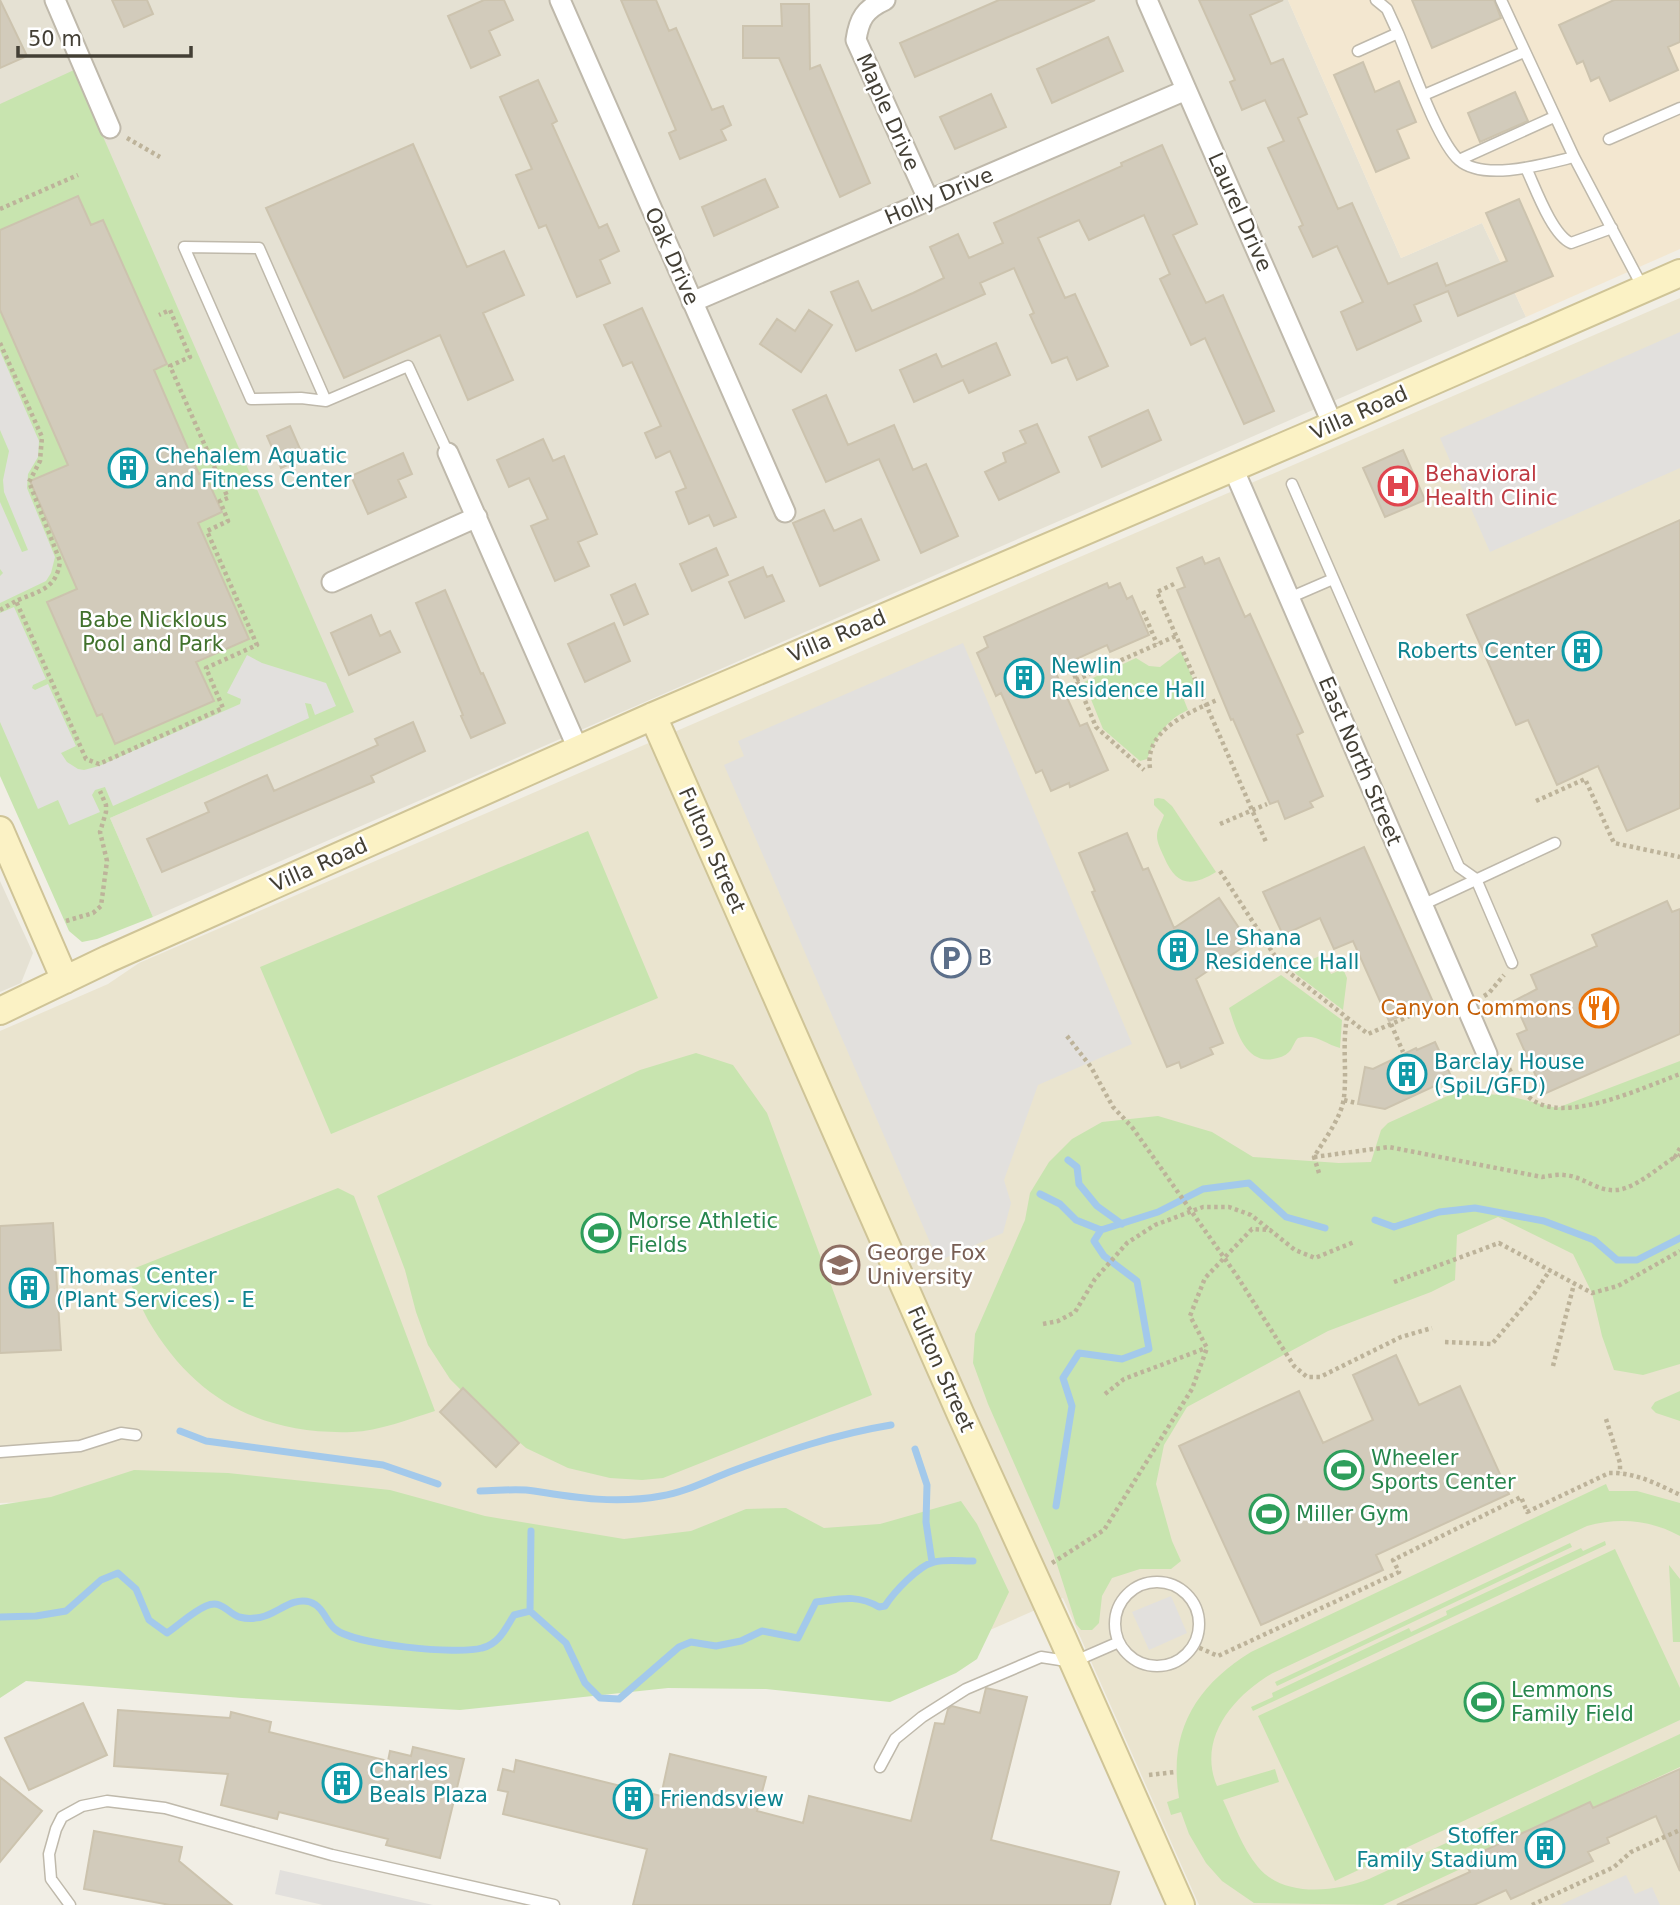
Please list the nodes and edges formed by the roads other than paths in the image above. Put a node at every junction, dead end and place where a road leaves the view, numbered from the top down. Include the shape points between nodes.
1 (55, 0) edge
2 (560, 0) edge
3 (885, 0) edge
4 (1147, 0) edge
5 (1376, 0) edge
6 (1501, 0) edge
7 (1398, 33) junction
8 (1358, 51) dead end
9 (1524, 52) junction
10 (1186, 90) junction
11 (1424, 95) junction
12 (1680, 108) edge
13 (1554, 117) junction
14 (110, 128) road end
15 (1609, 139) dead end
16 (1574, 158) junction
17 (1459, 160) junction
18 (1526, 168) junction
19 (929, 201) junction
20 (1612, 228) junction
21 (1680, 272) edge
22 (1644, 288) junction
23 (692, 302) junction
24 (326, 401) junction
25 (1333, 425) junction
26 (448, 453) joint
27 (1233, 468) junction
28 (1292, 484) dead end
29 (785, 512) dead end
30 (477, 517) junction
31 (1333, 579) junction
32 (332, 582) dead end
33 (1289, 597) junction
34 (653, 716) junction
35 (578, 749) junction
36 (0, 830) edge
37 (1555, 842) dead end
38 (1476, 880) junction
39 (1422, 905) junction
40 (1512, 963) road end
41 (65, 981) junction
42 (0, 1011) edge
43 (1487, 1054) dead end
44 (136, 1435) dead end
45 (0, 1452) edge
46 (1119, 1642) junction
47 (1073, 1662) junction
48 (880, 1767) dead end
49 (69, 1905) edge
50 (554, 1905) edge
51 (1181, 1905) edge

1 - 14 street
2 - 23 street, Oak Drive
3 - 19 street, Maple Drive via 859,21 856,40
4 - 10 street, Laurel Drive
5 - 7 lane via 1387,9
6 - 9 lane
7 - 8 lane
7 - 11 lane
9 - 11 lane
9 - 13 lane
10 - 19 street, Holly Drive
10 - 25 street, Laurel Drive
11 - 17 lane
12 - 15 lane
13 - 16 lane
13 - 17 lane
16 - 18 lane
16 - 20 lane
17 - 18 lane via 1496,170
18 - 20 lane via 1557,232 1567,242
19 - 23 street, Holly Drive
20 - 22 lane
21 - 22 main road, Villa Road
22 - 25 main road, Villa Road
23 - 29 street, Oak Drive
24 - 24 lane via 259,248 184,247 251,399
24 - 26 lane via 408,366
25 - 27 main road, Villa Road
26 - 30 street
27 - 33 street, East North Street
27 - 34 main road, Villa Road
28 - 31 lane
30 - 32 street
30 - 35 street
31 - 33 lane
31 - 38 lane via 1459,867
33 - 39 street, East North Street
34 - 35 main road, Villa Road
34 - 47 main road, Fulton Street
35 - 41 main road, Villa Road
36 - 41 main road
37 - 38 lane
38 - 39 lane
38 - 40 lane
39 - 43 street, East North Street
41 - 42 main road, Villa Road
44 - 45 lane via 121,1433 80,1446
46 - 46 lane via 1117,1610 1126,1595 1139,1586 1171,1584 1195,1606 1199,1622 1193,1645 1175,1662 1143,1664 1129,1656
46 - 47 lane
47 - 48 lane via 1041,1657 966,1689 895,1739
47 - 51 main road, Fulton Street
49 - 50 lane via 51,1879 49,1854 56,1829 62,1818 82,1806 107,1801 164,1808 332,1855

